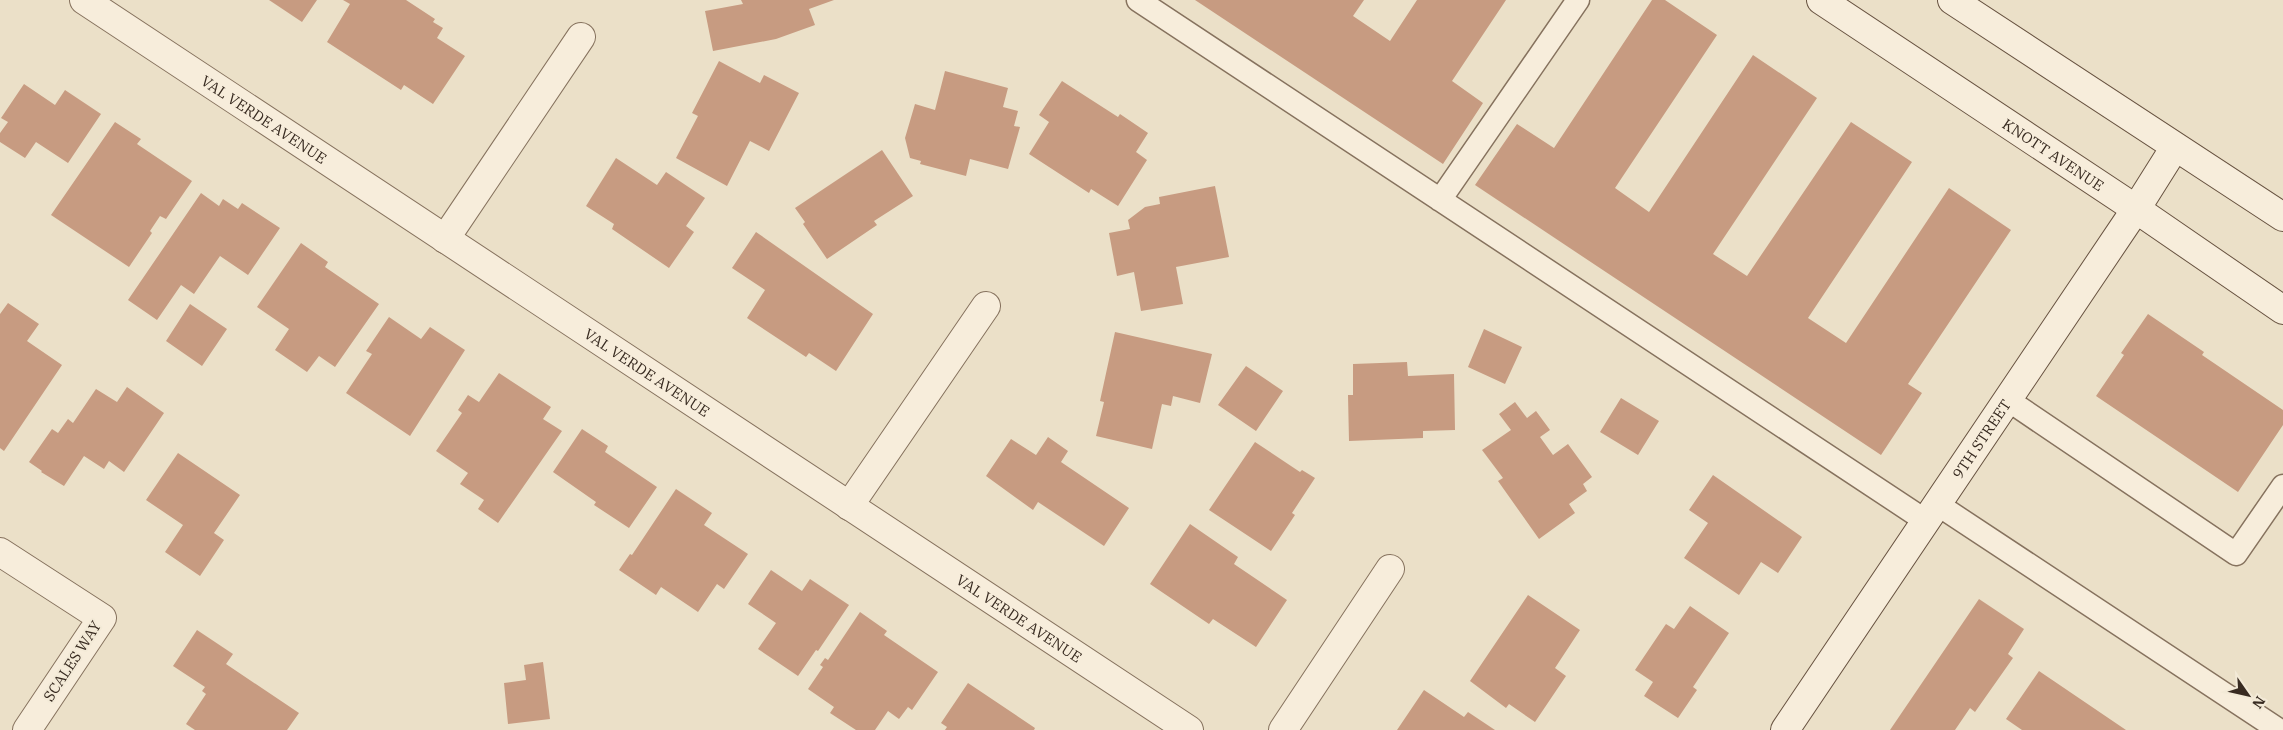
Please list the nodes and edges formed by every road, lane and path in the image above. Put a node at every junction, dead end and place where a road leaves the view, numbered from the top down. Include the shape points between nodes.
1 (84, 0) edge
2 (1138, 0) edge
3 (1578, 0) edge
4 (1821, 0) edge
5 (1952, 0) edge
6 (581, 37) dead end
7 (2174, 146) junction
8 (1440, 200) junction
9 (2136, 209) junction
10 (2283, 217) edge
11 (445, 239) junction
12 (986, 306) dead end
13 (2283, 310) edge
14 (2008, 400) junction
15 (2283, 486) edge
16 (849, 506) junction
17 (1932, 513) junction
18 (0, 552) edge
19 (1390, 569) dead end
20 (27, 730) edge
21 (1189, 730) edge
22 (1283, 730) edge
23 (1785, 730) edge
24 (2279, 730) edge

1 - 11 street, VAL VERDE AVENUE
2 - 8 lane
3 - 8 lane
4 - 9 street, KNOTT AVENUE
5 - 7 street
6 - 11 street
7 - 9 street, 9TH STREET
7 - 10 street
8 - 17 lane
9 - 13 street, KNOTT AVENUE
9 - 14 street, 9TH STREET
11 - 16 street, VAL VERDE AVENUE
12 - 16 street
14 - 15 lane via 2236,554
14 - 17 street, 9TH STREET
16 - 21 street, VAL VERDE AVENUE
17 - 23 street, 9TH STREET
17 - 24 lane
18 - 20 street, SCALES WAY via 102,618
19 - 22 street

